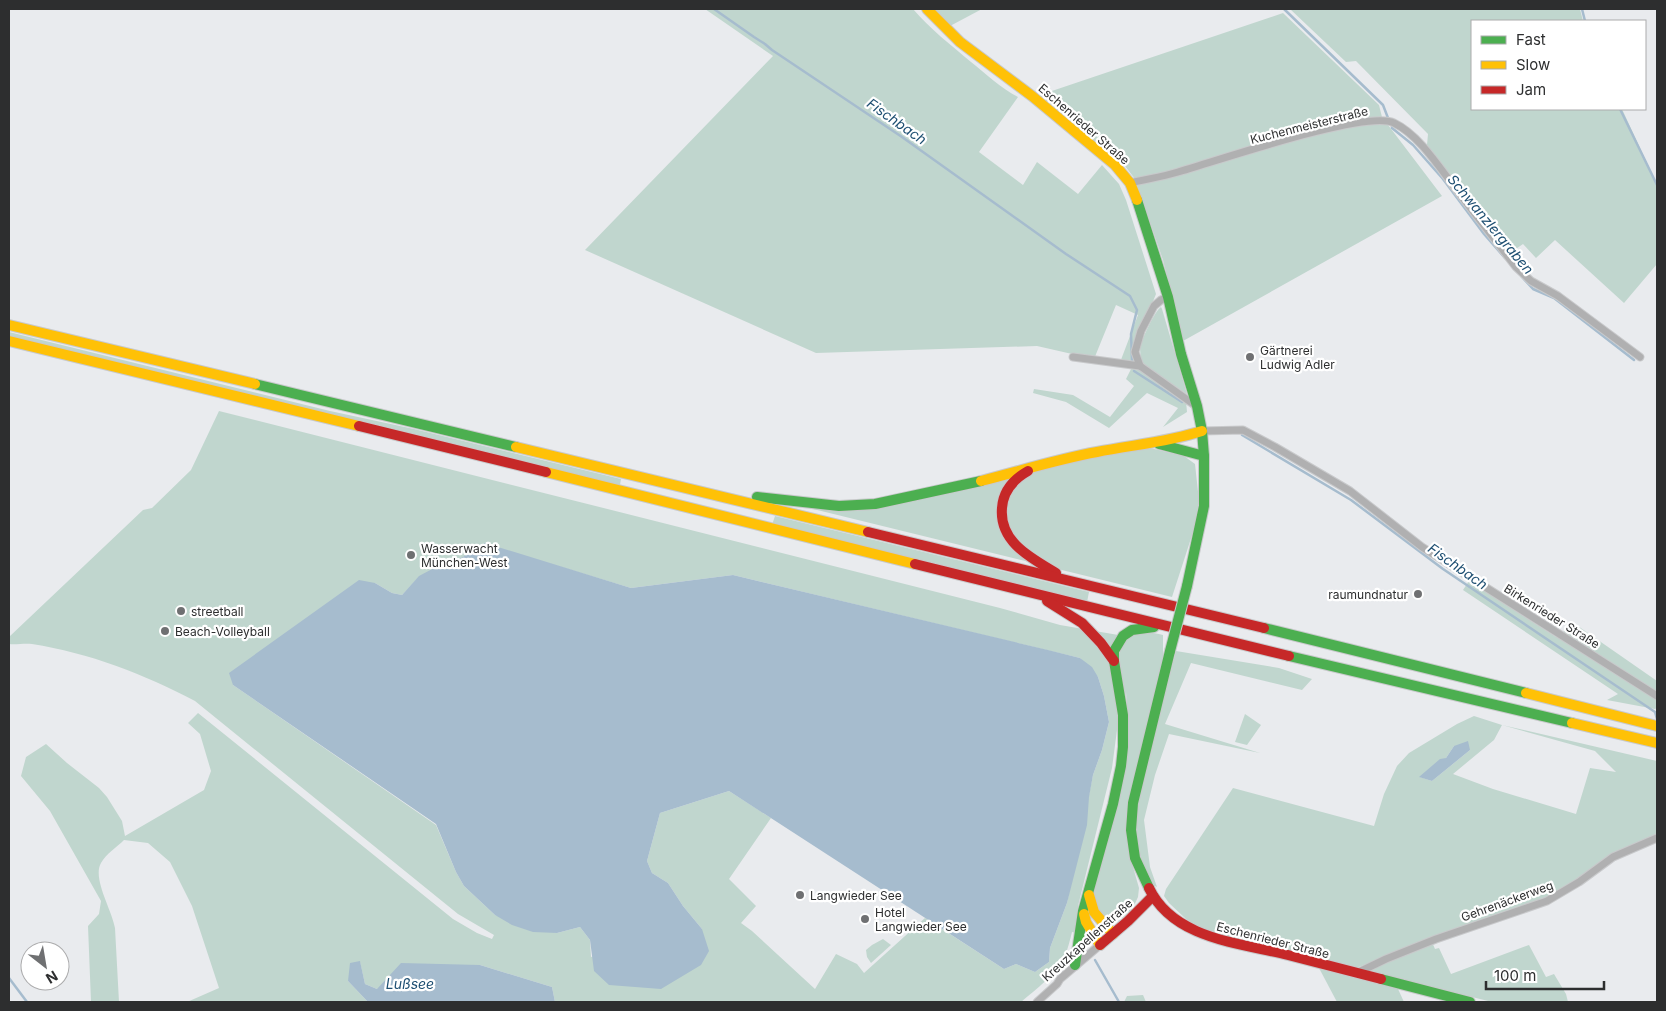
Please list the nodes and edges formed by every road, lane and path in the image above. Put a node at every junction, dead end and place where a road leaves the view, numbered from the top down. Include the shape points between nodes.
1 (927, 9) edge
2 (1130, 183) junction
3 (1168, 297) junction
4 (9, 325) edge
5 (9, 342) edge
6 (1073, 357) dead end
7 (1640, 357) dead end
8 (1140, 366) junction
9 (1197, 406) junction
10 (1202, 431) junction
11 (1154, 443) junction
12 (1204, 456) junction
13 (1034, 467) junction
14 (690, 489) junction
15 (1067, 580) junction
16 (1036, 594) junction
17 (1167, 627) junction
18 (1114, 661) junction
19 (1657, 696) edge
20 (1655, 726) edge
21 (1657, 743) edge
22 (1657, 838) edge
23 (1089, 893) junction
24 (1153, 896) junction
25 (1084, 911) junction
26 (1113, 934) junction
27 (1100, 944) junction
28 (1075, 965) junction
29 (1359, 974) junction
30 (1037, 1002) edge
31 (1470, 1002) edge

1 - 2 main road, Eschenrieder Straße via 960,42 1093,146
2 - 3 main road, Eschenrieder Straße
2 - 7 street, Kuchenmeisterstraße via 1176,173 1293,138 1362,122 1393,122 1426,150 1516,267 1531,281 1558,296
3 - 8 street via 1154,306 1141,331 1135,352
3 - 9 main road, Eschenrieder Straße
4 - 14 main road
5 - 16 main road
6 - 8 street
8 - 9 street
9 - 10 main road, Eschenrieder Straße
10 - 11 main road
10 - 12 main road, Eschenrieder Straße
10 - 19 street, Birkenrieder Straße via 1244,430 1275,447 1350,491 1422,547
11 - 12 main road
11 - 13 main road via 1136,444
12 - 24 main road, Eschenrieder Straße, bridge via 1204,506 1133,803 1131,830 1135,858
13 - 14 main road via 876,504 839,506 766,499 709,487
13 - 15 main road via 1013,481 1004,494 1000,511 1002,526 1019,549
14 - 15 main road
15 - 20 main road
16 - 17 main road
16 - 18 main road via 1082,622
17 - 18 main road via 1132,630 1123,636 1114,651
17 - 21 main road
18 - 23 main road via 1123,715 1121,766
22 - 29 street, Gehrenäckerweg via 1613,857 1547,901 1436,938
23 - 25 main road
23 - 26 main road via 1094,914
24 - 26 main road, Kreuzkapellenstraße
24 - 29 main road, Eschenrieder Straße via 1172,915 1204,935
25 - 27 main road via 1086,922
25 - 28 main road
26 - 27 main road, Kreuzkapellenstraße
27 - 28 street, Kreuzkapellenstraße
28 - 30 street, Kreuzkapellenstraße
29 - 31 main road, Eschenrieder Straße

